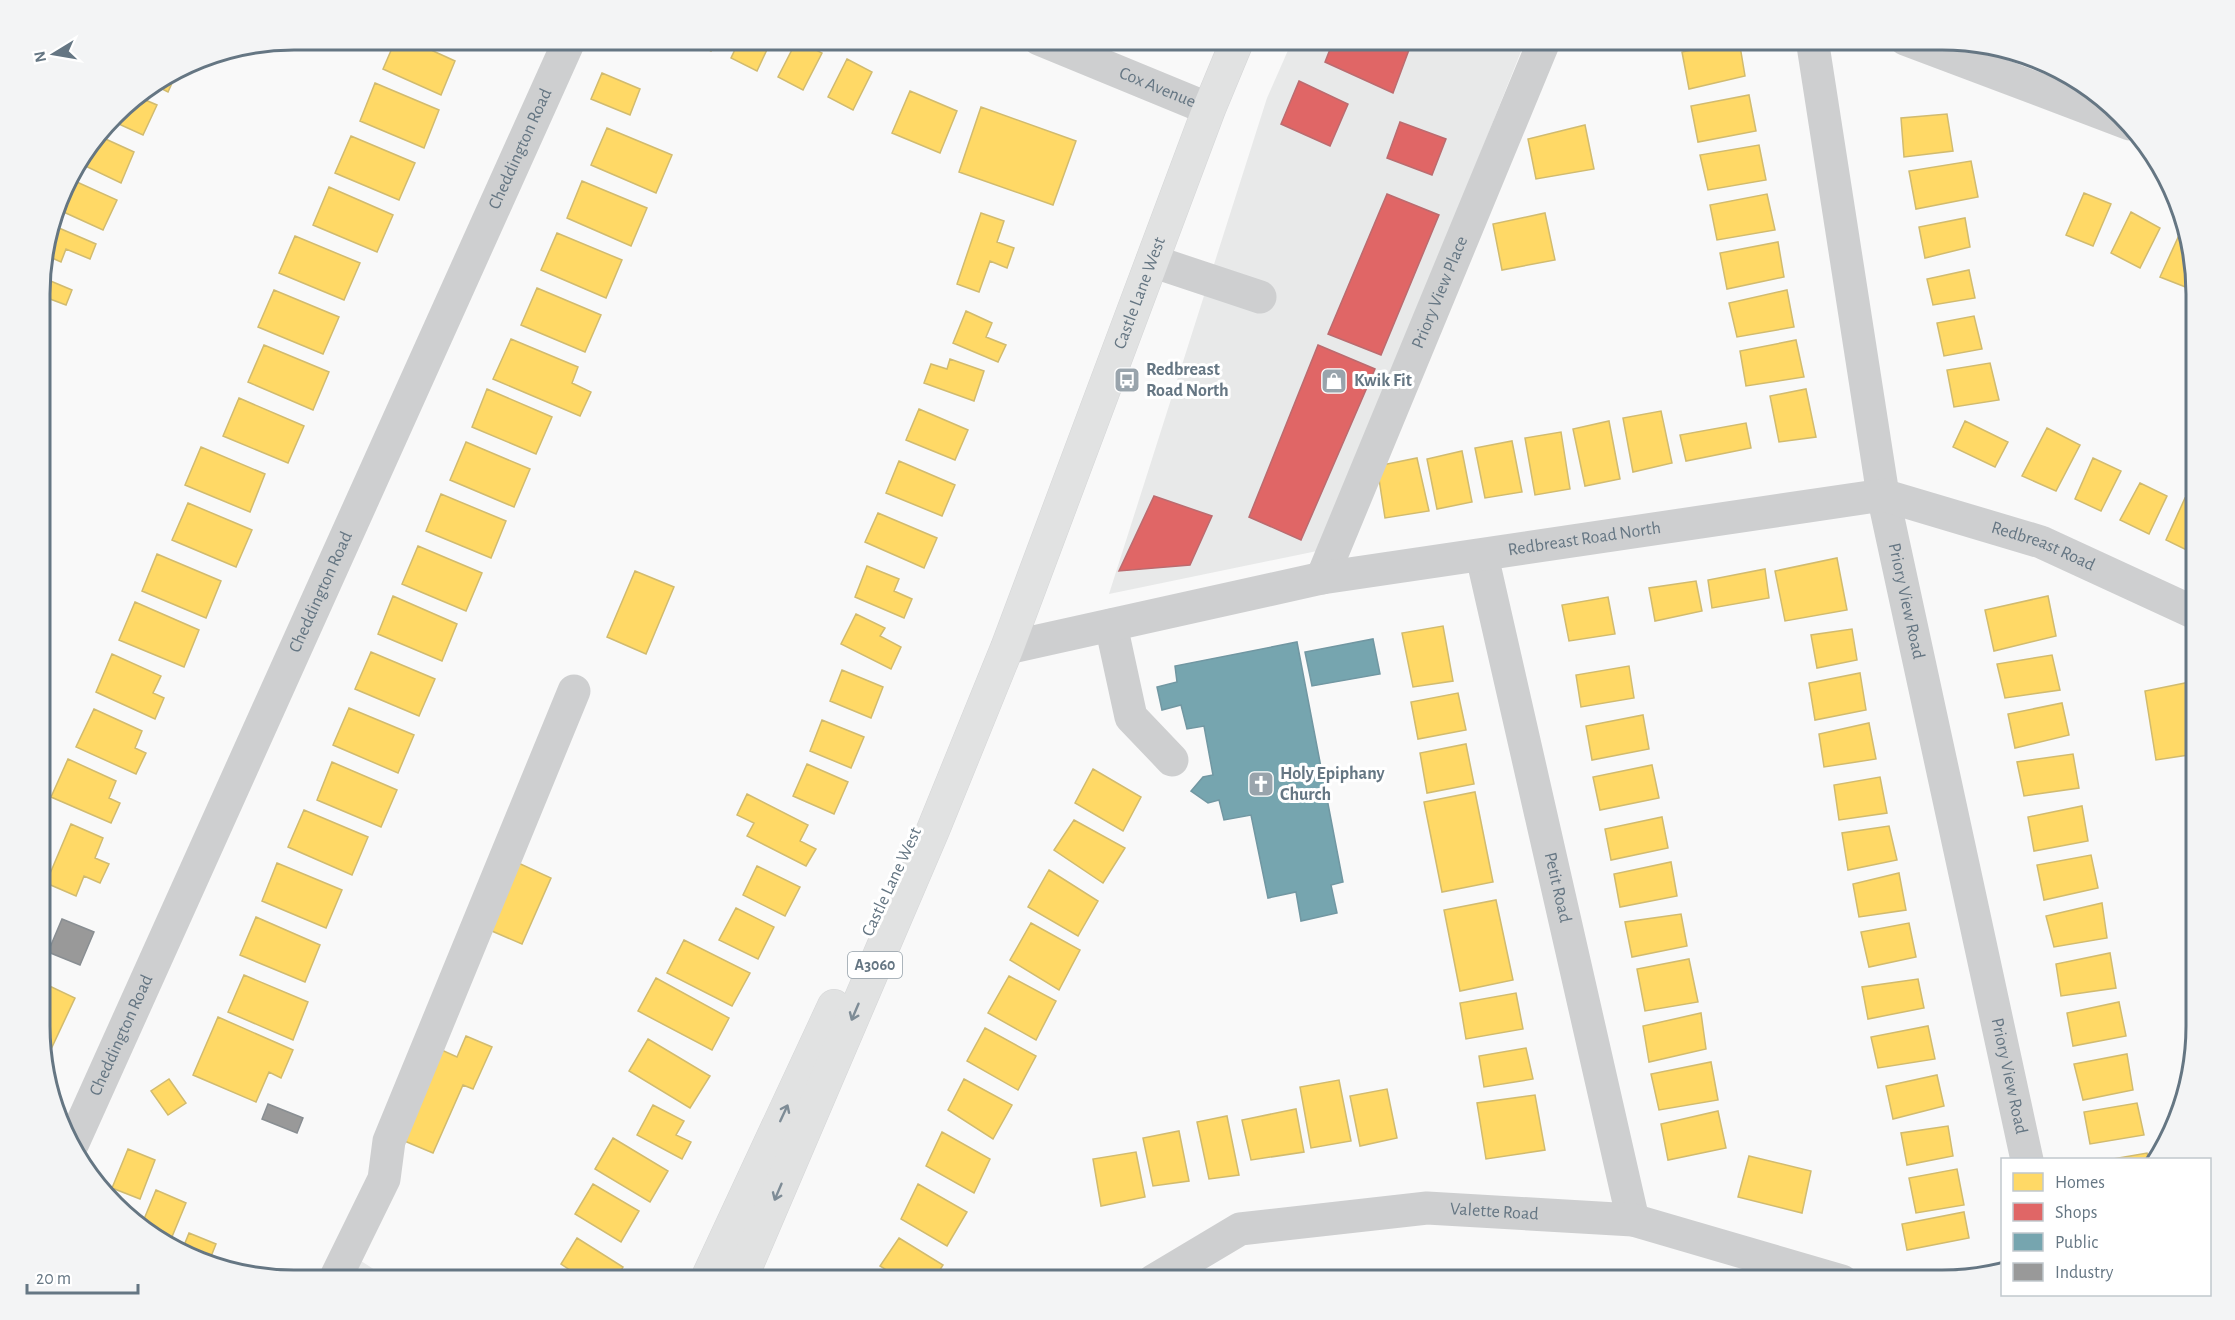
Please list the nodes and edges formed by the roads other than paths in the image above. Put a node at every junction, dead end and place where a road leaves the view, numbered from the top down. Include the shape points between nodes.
1 (565, 50) edge
2 (1066, 50) edge
3 (1233, 50) edge
4 (1540, 50) edge
5 (1814, 50) edge
6 (1934, 50) edge
7 (1209, 109) junction
8 (2108, 116) edge
9 (1152, 261) junction
10 (1260, 297) dead end
11 (1883, 495) junction
12 (1482, 556) junction
13 (1322, 578) junction
14 (2186, 609) edge
15 (1112, 625) junction
16 (1007, 648) junction
17 (574, 691) dead end
18 (1172, 760) dead end
19 (76, 1136) edge
20 (2027, 1158) edge
21 (1633, 1220) junction
22 (339, 1270) edge
23 (711, 1270) edge
24 (745, 1270) edge
25 (1171, 1270) edge
26 (1804, 1270) edge

1 - 19 street, Cheddington Road
2 - 7 street, Cox Avenue
3 - 7 main road, Castle Lane West / A3060
4 - 13 street, Priory View Place
5 - 11 street, Priory View Road
6 - 8 street
7 - 9 main road, Castle Lane West / A3060
9 - 10 street
9 - 16 main road, Castle Lane West / A3060
11 - 12 street, Redbreast Road North
11 - 14 street, Redbreast Road via 2041,542
11 - 20 street, Priory View Road
12 - 13 street, Redbreast Road North
12 - 21 street, Petit Road
13 - 15 street, Redbreast Road North
15 - 16 street, Redbreast Road North
15 - 18 street via 1131,717
23 -> 16 main road, Castle Lane West / A3060 via 943,774
16 -> 24 main road, Castle Lane West / A3060
17 - 22 street via 390,1141 384,1179
21 - 25 street, Valette Road via 1427,1208 1240,1229
21 - 26 street, Valette Road

